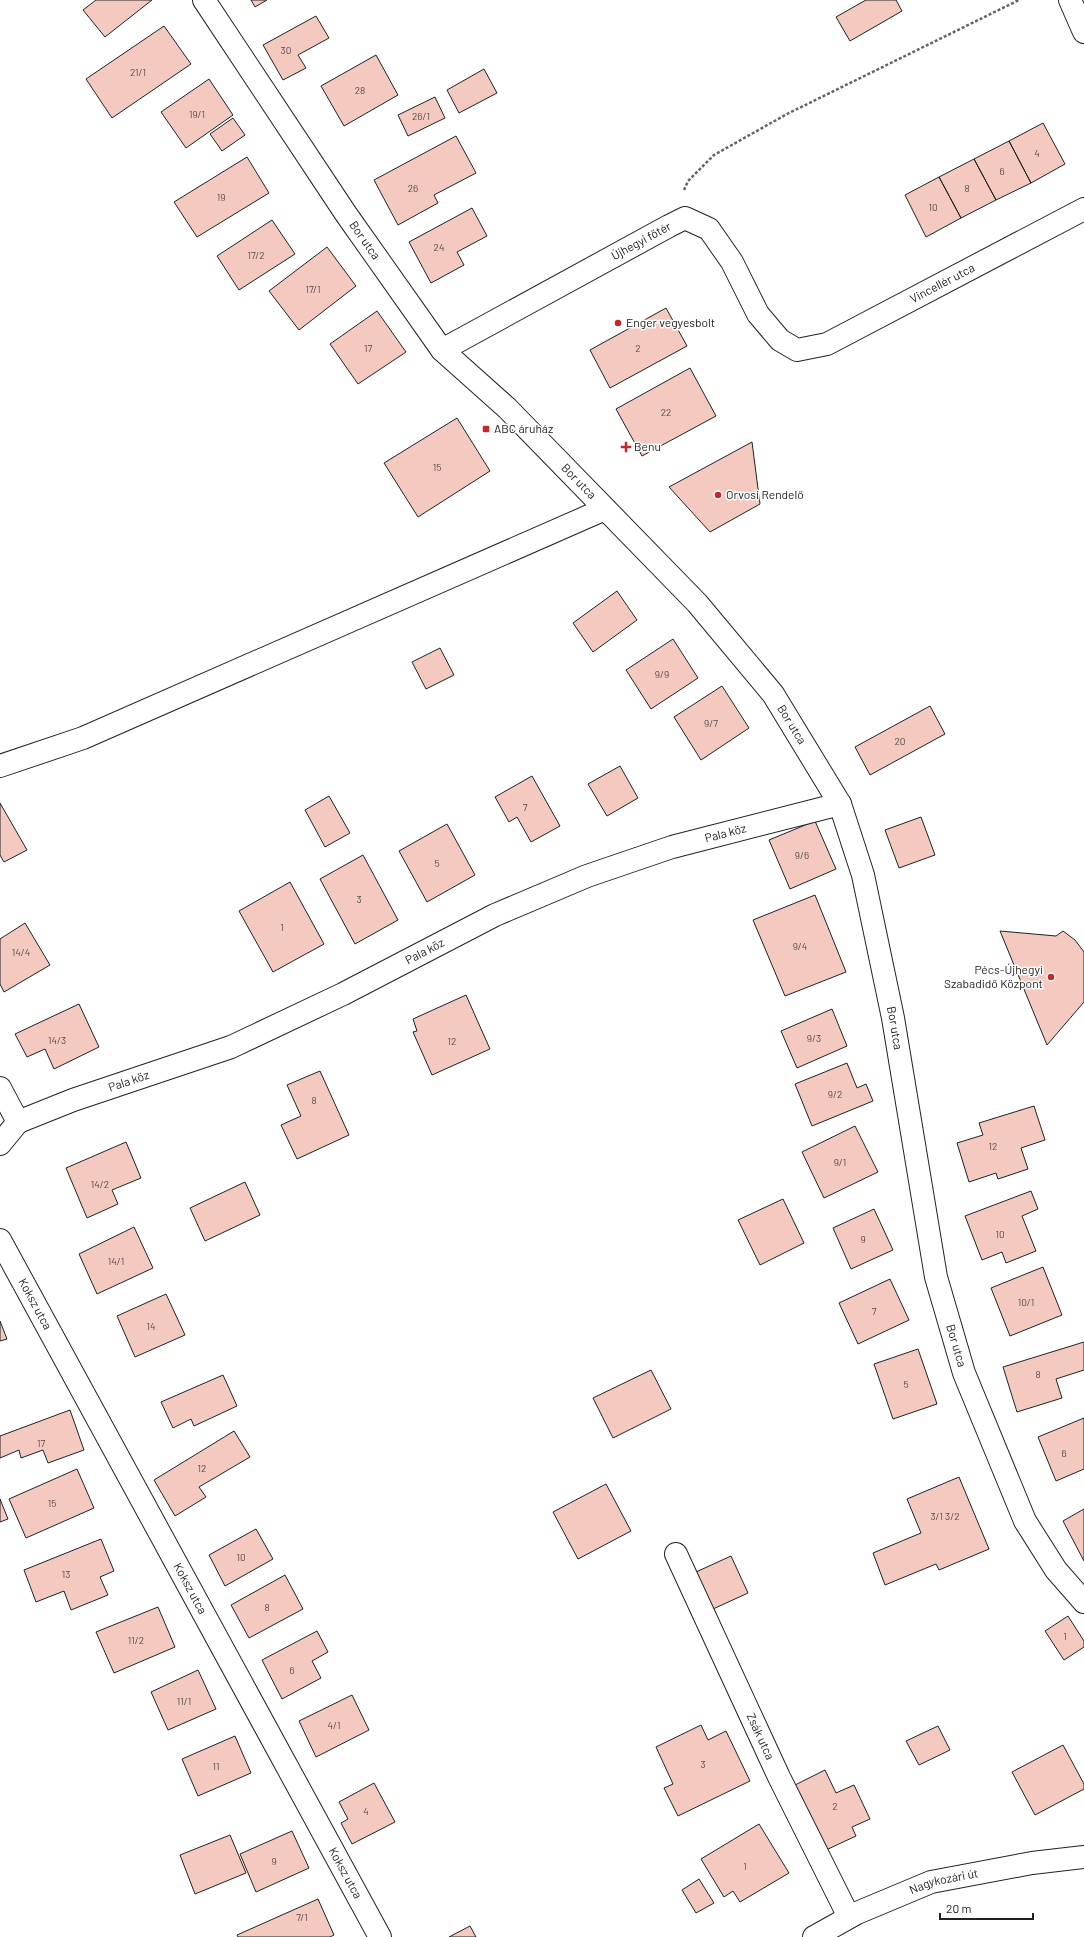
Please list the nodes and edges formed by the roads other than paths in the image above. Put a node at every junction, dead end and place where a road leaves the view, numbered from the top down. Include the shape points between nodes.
1 (204, 0) edge
2 (1070, 0) edge
3 (1084, 32) edge
4 (1084, 209) edge
5 (442, 350) junction
6 (797, 350) joint
7 (605, 509) junction
8 (0, 766) edge
9 (840, 804) junction
10 (0, 1088) edge
11 (18, 1122) junction
12 (0, 1144) edge
13 (0, 1240) edge
14 (676, 1554) dead end
15 (1084, 1602) edge
16 (1084, 1857) edge
17 (849, 1918) junction
18 (380, 1937) edge
19 (814, 1937) edge

1 - 5 street, Bor utca via 346,214
2 - 3 street
4 - 6 street, Vincellér utca via 827,344
5 - 6 street, Újhegyi főtér via 685,218 709,229 732,262 758,314 780,340
5 - 7 street, Bor utca via 507,408
7 - 8 street via 83,738
7 - 9 street, Bor utca via 697,603 773,694
9 - 11 street, Pala köz via 672,847 587,876 495,915 343,994 231,1047 73,1100
9 - 15 street, Bor utca via 863,875 893,1018 936,1277 964,1373 1025,1521 1056,1570
10 - 11 street
11 - 12 street
13 - 18 street, Koksz utca
14 - 17 street, Zsák utca via 779,1777
16 - 17 street, Nagykozári út via 1032,1863 931,1882
17 - 19 street, Nagykozári út

